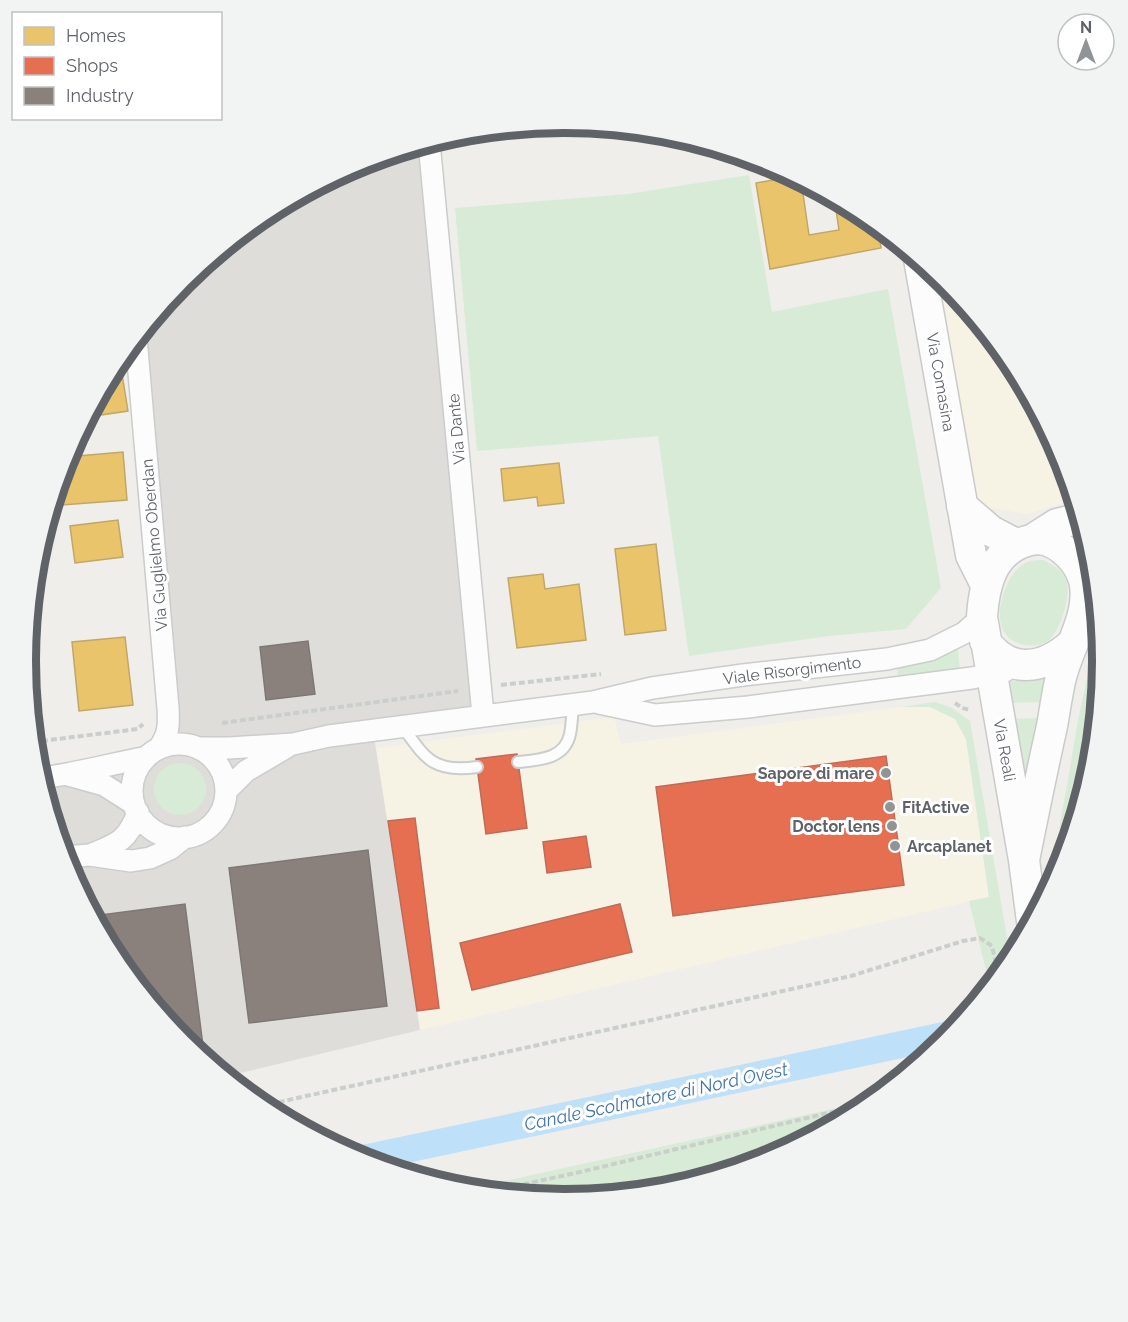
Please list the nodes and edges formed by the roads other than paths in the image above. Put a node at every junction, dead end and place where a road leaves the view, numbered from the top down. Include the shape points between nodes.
1 (430, 150) edge
2 (921, 273) edge
3 (137, 351) edge
4 (962, 506) junction
5 (1073, 520) edge
6 (1025, 541) junction
7 (986, 585) junction
8 (1088, 600) edge
9 (1089, 608) edge
10 (983, 629) junction
11 (1072, 644) junction
12 (1027, 666) junction
13 (986, 683) junction
14 (583, 703) junction
15 (483, 715) junction
16 (402, 726) junction
17 (293, 744) junction
18 (199, 748) junction
19 (153, 753) junction
20 (518, 762) dead end
21 (477, 767) dead end
22 (67, 775) junction
23 (49, 777) edge
24 (226, 790) junction
25 (136, 808) junction
26 (185, 837) junction
27 (90, 855) junction
28 (73, 856) edge
29 (1024, 860) junction
30 (1030, 908) edge

1 - 15 street, Via Dante
2 - 4 main road, Via Comasina
3 - 19 street, Via Guglielmo Oberdan via 168,708 165,740
4 - 6 main road via 991,531
4 - 7 main road via 970,555
5 - 6 main road
6 - 7 main road via 1003,555
6 - 8 main road via 1049,540 1070,555 1079,566
7 - 10 main road
9 - 11 main road
10 - 12 main road via 993,651 1002,659
10 - 13 main road, Via Reali
10 - 14 street, Viale Risorgimento via 964,633 930,650 887,659 652,688
11 - 12 main road via 1053,658
11 - 29 main road, Via Reali via 1061,677
12 - 13 street, Viale Risorgimento
13 - 14 street, Viale Risorgimento via 656,715
13 - 29 main road, Via Reali
14 - 15 street, Viale Risorgimento
14 - 20 lane via 566,746 558,754
15 - 16 street, Viale Risorgimento
16 - 17 street, Viale Risorgimento via 328,735
16 - 21 lane via 420,752 438,765 451,769
17 - 18 street
17 - 24 street via 246,771
18 - 19 street via 172,744
18 - 24 street via 219,765
19 - 22 street
19 - 25 street via 134,778
22 - 23 street
22 - 25 street via 104,785
24 - 26 street via 225,803 210,827
25 - 26 street via 146,824 158,832
25 - 27 street via 132,828 124,838
26 - 27 street via 150,858 131,861
27 - 28 street
29 - 30 main road, Via Reali

